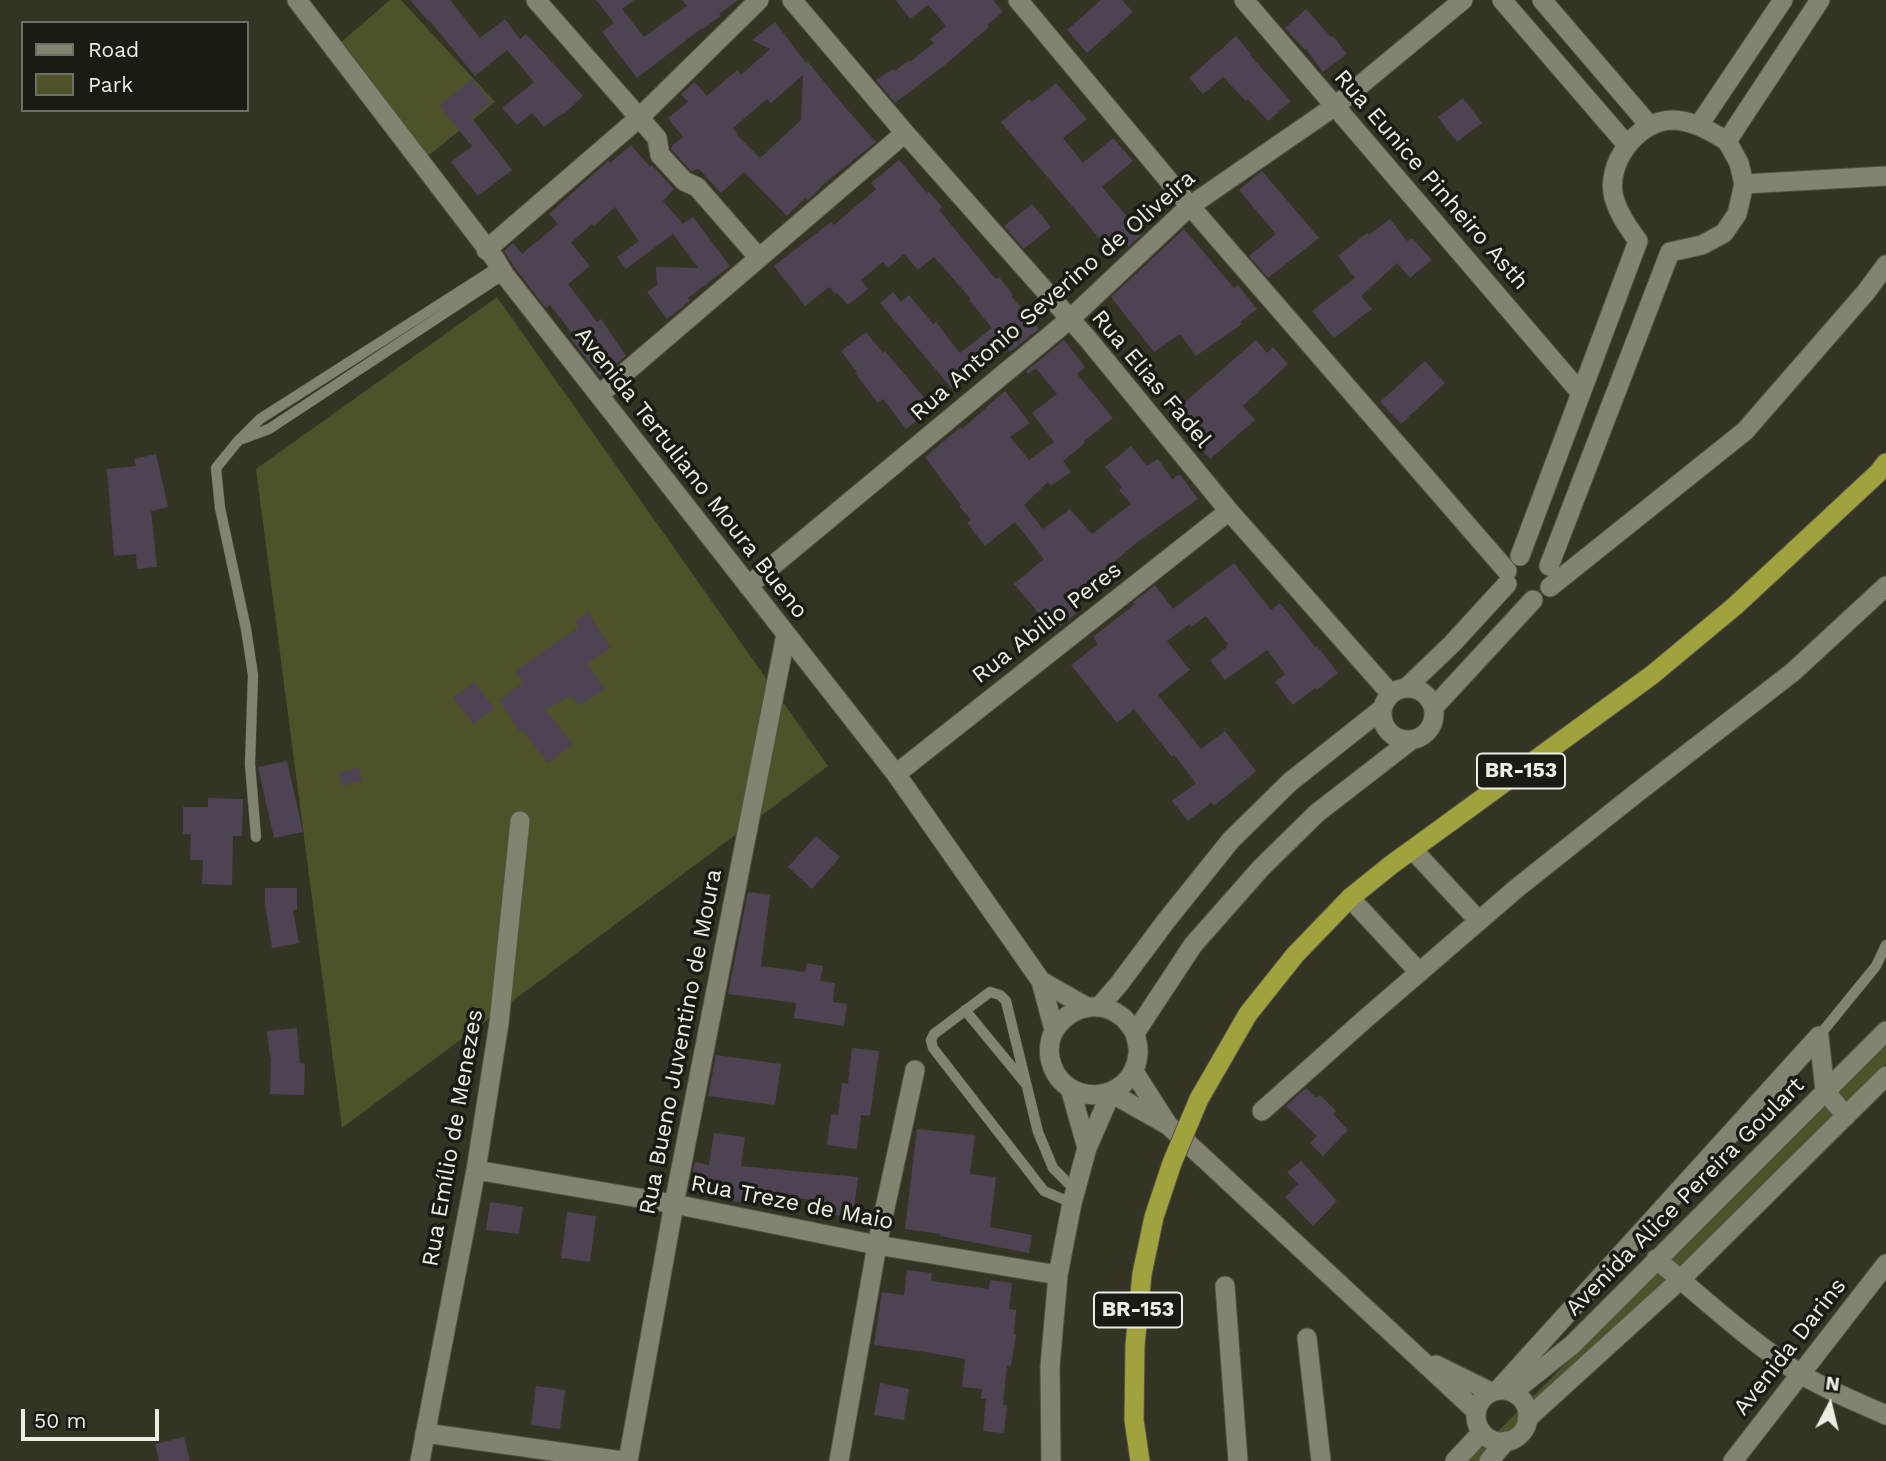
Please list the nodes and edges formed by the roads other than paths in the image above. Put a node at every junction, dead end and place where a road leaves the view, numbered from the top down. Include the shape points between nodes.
1 (297, 0) edge
2 (536, 0) edge
3 (759, 0) edge
4 (792, 0) edge
5 (1018, 0) edge
6 (1244, 0) edge
7 (1463, 0) edge
8 (1502, 0) edge
9 (1542, 0) edge
10 (1783, 0) edge
11 (1820, 0) edge
12 (1335, 106) junction
13 (640, 117) junction
14 (1699, 125) junction
15 (1650, 127) junction
16 (905, 133) junction
17 (1727, 141) junction
18 (1628, 145) junction
19 (1886, 176) edge
20 (1744, 184) junction
21 (1190, 206) junction
22 (1638, 241) junction
23 (486, 250) junction
24 (1670, 252) junction
25 (759, 258) junction
26 (1886, 265) edge
27 (501, 271) junction
28 (1070, 319) junction
29 (1580, 392) junction
30 (599, 395) junction
31 (1886, 463) edge
32 (1229, 511) junction
33 (1549, 566) junction
34 (1511, 570) junction
35 (748, 586) junction
36 (1886, 586) edge
37 (1550, 587) junction
38 (1533, 600) junction
39 (786, 634) junction
40 (1393, 697) junction
41 (1434, 707) junction
42 (1410, 741) junction
43 (896, 774) junction
44 (520, 821) dead end
45 (256, 837) dead end
46 (1413, 850) junction
47 (1350, 898) junction
48 (1479, 921) junction
49 (1886, 945) edge
50 (1419, 972) junction
51 (1041, 981) junction
52 (1092, 1007) junction
53 (965, 1010) junction
54 (1054, 1030) junction
55 (1886, 1031) edge
56 (1135, 1033) junction
57 (1819, 1036) junction
58 (915, 1070) dead end
59 (1133, 1072) junction
60 (1886, 1076) edge
61 (1027, 1085) junction
62 (1070, 1088) junction
63 (1825, 1091) junction
64 (1111, 1093) junction
65 (1262, 1111) dead end
66 (1846, 1116) junction
67 (1168, 1125) junction
68 (1087, 1149) junction
69 (476, 1170) junction
70 (1074, 1198) junction
71 (674, 1204) junction
72 (877, 1245) junction
73 (1656, 1259) junction
74 (1886, 1264) edge
75 (1058, 1275) junction
76 (1681, 1279) junction
77 (1225, 1286) dead end
78 (1307, 1338) dead end
79 (1419, 1357) junction
80 (1800, 1374) junction
81 (1501, 1391) junction
82 (1476, 1411) junction
83 (1886, 1415) edge
84 (1527, 1419) junction
85 (425, 1433) junction
86 (1482, 1433) junction
87 (1506, 1441) junction
88 (420, 1461) edge
89 (621, 1461) edge
90 (628, 1461) edge
91 (839, 1461) edge
92 (1051, 1461) edge
93 (1140, 1461) edge
94 (1238, 1461) edge
95 (1321, 1461) edge
96 (1455, 1461) edge
97 (1489, 1461) edge
98 (1733, 1461) edge

1 - 23 street, Avenida Tertuliano Moura Bueno
2 - 13 street
3 - 13 street
4 - 16 street, Rua Elias Fadel
5 - 21 street
6 - 12 street, Rua Eunice Pinheiro Asth
7 - 12 street, Rua Antonio Severino de Oliveira
8 - 18 street
9 - 15 street
10 - 14 street
11 - 17 street
12 - 21 street, Rua Antonio Severino de Oliveira
12 - 29 street, Rua Eunice Pinheiro Asth
13 - 23 street
13 - 25 street via 657,138 660,155 684,181 697,187
14 - 15 street via 1671,120
14 - 17 street
15 - 18 street
16 - 25 street
16 - 28 street, Rua Elias Fadel
17 - 20 street
18 - 22 street via 1614,172 1614,196 1622,219
19 - 20 street
20 - 24 street via 1737,214 1724,233 1702,245
21 - 28 street, Rua Antonio Severino de Oliveira
21 - 34 street
22 - 24 street
22 - 29 street
23 - 27 street, Avenida Tertuliano Moura Bueno
24 - 33 street
25 - 30 street
26 - 37 street via 1745,431
27 - 30 street, Avenida Tertuliano Moura Bueno
27 - 45 lane via 260,419 216,468 253,675 250,764
28 - 32 street, Rua Elias Fadel
28 - 35 street, Rua Antonio Severino de Oliveira
29 - 34 street
30 - 35 street, Avenida Tertuliano Moura Bueno
31 - 46 highway, BR-153 via 1735,606 1662,666
32 - 40 street, Rua Elias Fadel
32 - 43 street, Rua Abilio Peres
33 - 34 street via 1530,555
33 - 37 street
34 - 38 street via 1513,593
34 - 40 street via 1452,644
35 - 39 street, Avenida Tertuliano Moura Bueno
36 - 48 street via 1793,672
37 - 38 street
38 - 41 street
39 - 43 street, Avenida Tertuliano Moura Bueno
39 - 71 street, Rua Bueno Juventino de Moura
40 - 41 street via 1419,689
40 - 42 street via 1382,721 1388,732
40 - 52 street via 1290,782 1231,839 1119,984
41 - 42 street via 1430,730
42 - 56 street via 1317,813 1261,868 1193,945
43 - 51 street, Avenida Tertuliano Moura Bueno
44 - 69 street, Rua Emílio de Menezes via 499,1023
46 - 47 highway, BR-153
46 - 48 street
47 - 50 street
47 - 93 highway, BR-153, bridge via 1295,955 1248,1014 1199,1098 1172,1163 1142,1275 1134,1420
48 - 50 street
49 - 57 lane via 1876,965
50 - 65 street
51 - 52 street, Avenida Tertuliano Moura Bueno
51 - 54 street, Avenida Tertuliano Moura Bueno
52 - 54 street via 1067,1015
52 - 56 street via 1105,1007 1123,1017
53 - 61 lane
53 - 61 lane via 990,992 1006,1001
53 - 70 lane via 933,1034 933,1048 1044,1191
54 - 62 street via 1048,1049 1052,1069
55 - 63 street, Avenida Alice Pereira Goulart
56 - 59 street via 1139,1052
57 - 63 street
57 - 81 street
58 - 72 street
59 - 64 street
59 - 67 street
60 - 66 street
61 - 70 lane via 1038,1132 1053,1168
62 - 64 street via 1082,1094
62 - 68 street
63 - 66 street
63 - 73 street, Avenida Alice Pereira Goulart
64 - 67 street
64 - 68 street
66 - 76 street
67 - 79 street
68 - 70 street
69 - 71 street, Rua Treze de Maio
69 - 85 street, Rua Emílio de Menezes
70 - 75 street
71 - 72 street, Rua Treze de Maio
71 - 90 street, Rua Bueno Juventino de Moura
72 - 75 street, Rua Treze de Maio
72 - 91 street
73 - 76 street
73 - 81 street, Avenida Alice Pereira Goulart via 1572,1345
74 - 80 street, Avenida Darins
75 - 92 street via 1050,1366
76 - 80 street
76 - 84 street
77 - 94 street
78 - 95 street
79 - 81 street
79 - 82 street
80 - 83 street
80 - 98 street, Avenida Darins
81 - 82 street via 1483,1398
81 - 84 street via 1521,1399
82 - 86 street
84 - 87 street via 1524,1429
85 - 88 street, Rua Emílio de Menezes
85 - 89 street
86 - 87 street
86 - 96 street
87 - 97 street

